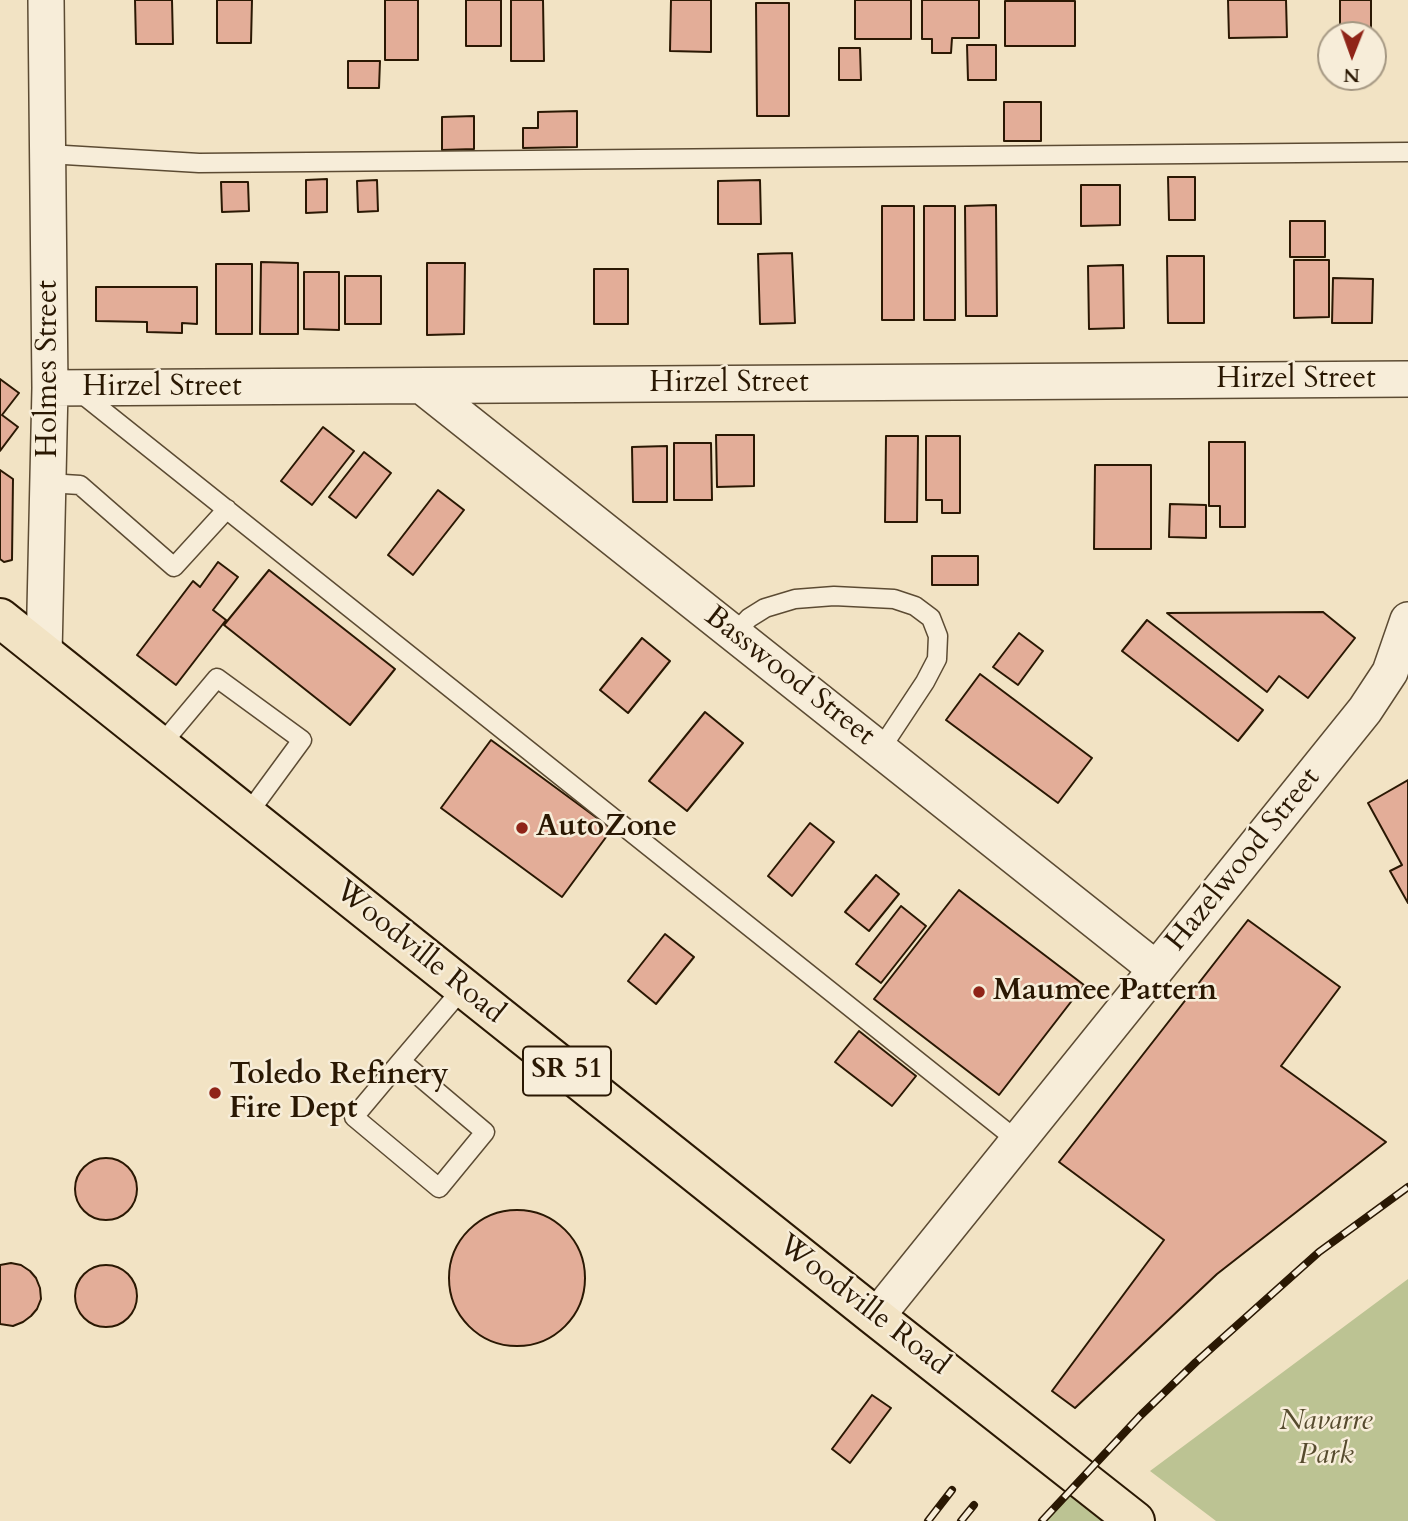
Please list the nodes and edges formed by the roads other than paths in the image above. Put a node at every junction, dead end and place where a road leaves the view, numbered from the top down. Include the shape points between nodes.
1 (46, 0) edge
2 (1408, 152) edge
3 (48, 154) junction
4 (1408, 379) edge
5 (422, 386) junction
6 (63, 388) junction
7 (48, 483) junction
8 (227, 509) junction
9 (0, 618) edge
10 (1408, 620) edge
11 (734, 634) junction
12 (44, 654) junction
13 (160, 746) junction
14 (880, 750) junction
15 (247, 815) junction
16 (1156, 969) junction
17 (463, 988) junction
18 (401, 1061) junction
19 (1018, 1141) junction
20 (876, 1317) junction
21 (1135, 1521) edge

1 - 3 street, Holmes Street
2 - 3 lane via 199,163
3 - 6 street, Holmes Street
4 - 5 street, Hirzel Street
5 - 6 street, Hirzel Street
5 - 11 street, Basswood Street
6 - 7 street, Holmes Street
6 - 8 lane
7 - 8 lane via 80,485 174,567
7 - 12 street, Holmes Street
8 - 19 lane
9 - 12 main road, Woodville Road / SR 51
10 - 16 street, Hazelwood Street via 1390,672 1365,710
11 - 14 street, Basswood Street
11 - 14 lane via 765,608 834,596 894,599 931,618 938,636 937,659
12 - 13 main road, Woodville Road / SR 51
13 - 15 main road, Woodville Road / SR 51
13 - 15 lane via 218,678 302,740
14 - 16 street, Basswood Street
15 - 17 main road, Woodville Road / SR 51
16 - 19 street, Hazelwood Street
17 - 18 lane
17 - 20 main road, Woodville Road / SR 51
18 - 18 lane via 485,1132 439,1188 354,1117
19 - 20 street, Hazelwood Street
20 - 21 main road, Woodville Road / SR 51

